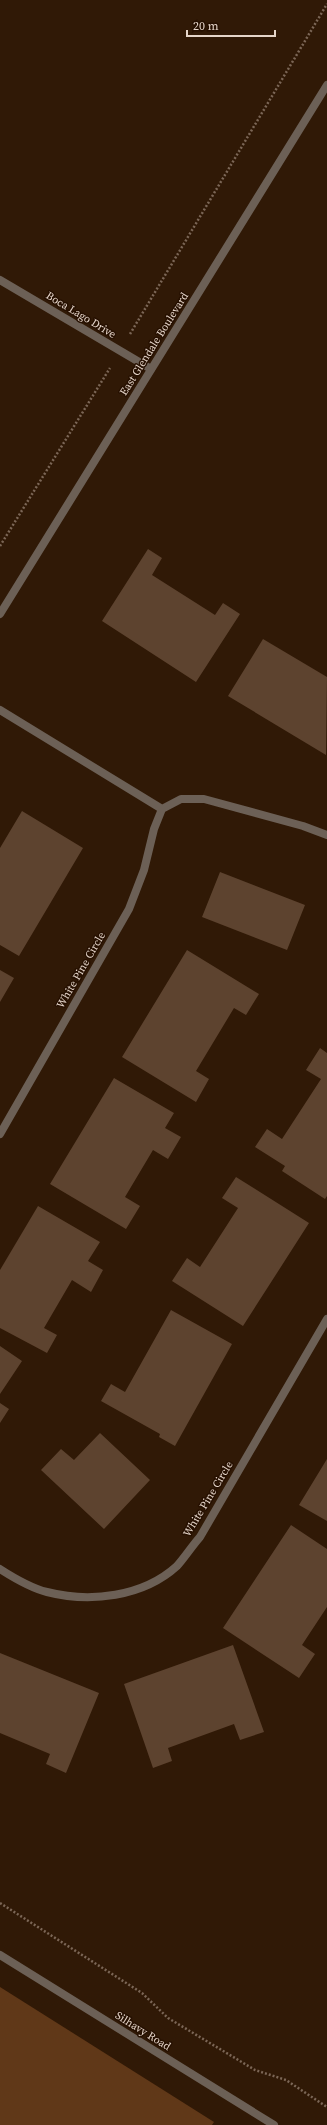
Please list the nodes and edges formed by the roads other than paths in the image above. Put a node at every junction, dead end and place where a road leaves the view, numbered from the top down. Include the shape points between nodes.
1 (327, 85) edge
2 (0, 280) edge
3 (151, 369) junction
4 (0, 614) edge
5 (0, 710) edge
6 (162, 809) junction
7 (327, 835) edge
8 (0, 1134) edge
9 (327, 1319) edge
10 (0, 1569) edge
11 (0, 1956) edge
12 (274, 2125) edge

1 - 3 street, East Glendale Boulevard
2 - 3 street, Boca Lago Drive
3 - 4 street, East Glendale Boulevard
5 - 6 street
6 - 7 street via 181,799 204,799
6 - 8 street, White Pine Circle via 154,829 144,870 129,909
9 - 10 street, White Pine Circle via 200,1537 177,1566 150,1584 118,1595 80,1598 46,1592
11 - 12 street, Silhavy Road

